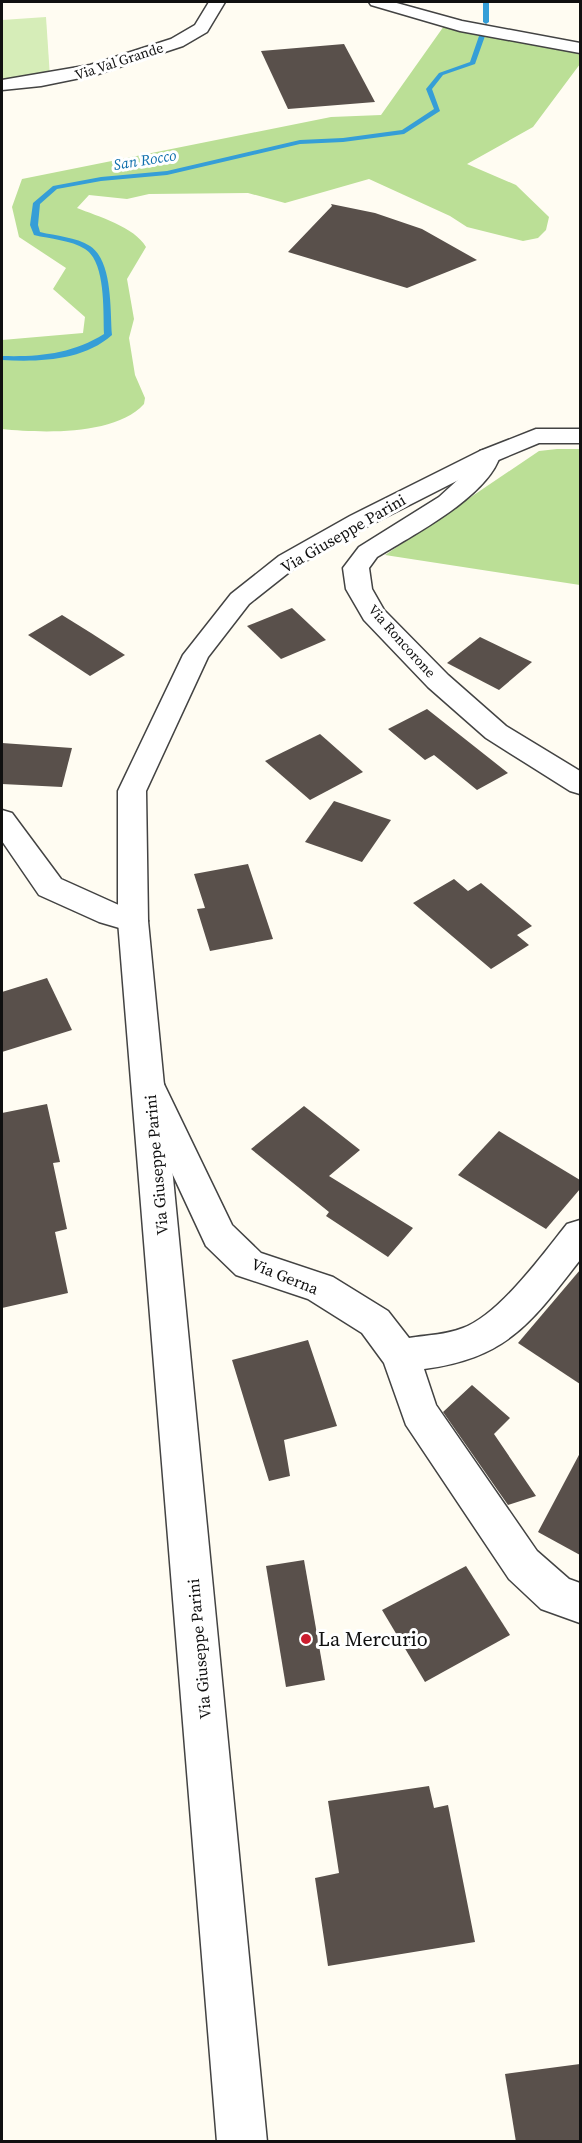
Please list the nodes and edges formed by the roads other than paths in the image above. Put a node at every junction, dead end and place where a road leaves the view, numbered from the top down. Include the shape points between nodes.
1 (217, 2) edge
2 (377, 2) edge
3 (580, 48) edge
4 (2, 85) edge
5 (580, 436) edge
6 (488, 456) junction
7 (580, 784) edge
8 (2, 820) edge
9 (133, 921) junction
10 (149, 1087) junction
11 (580, 1234) edge
12 (400, 1355) junction
13 (580, 1603) edge
14 (242, 2142) edge

1 - 4 street, Via Val Grande via 195,34 175,44 73,77
2 - 3 street via 460,26
5 - 6 street, Via Giuseppe Parini via 536,436
6 - 7 street, Via Roncorone via 484,470 448,502 368,552 356,568 359,589 374,614 438,681 496,732
6 - 9 street, Via Giuseppe Parini via 288,561 240,599 196,656 132,791
8 - 9 street via 50,887
9 - 10 street, Via Giuseppe Parini
10 - 12 street, Via Gerna via 219,1235 249,1264 320,1288 375,1322
10 - 14 street, Via Giuseppe Parini
11 - 12 street via 525,1299 484,1336 446,1349
12 - 13 street, Via Gerna via 420,1413 523,1565 556,1595

